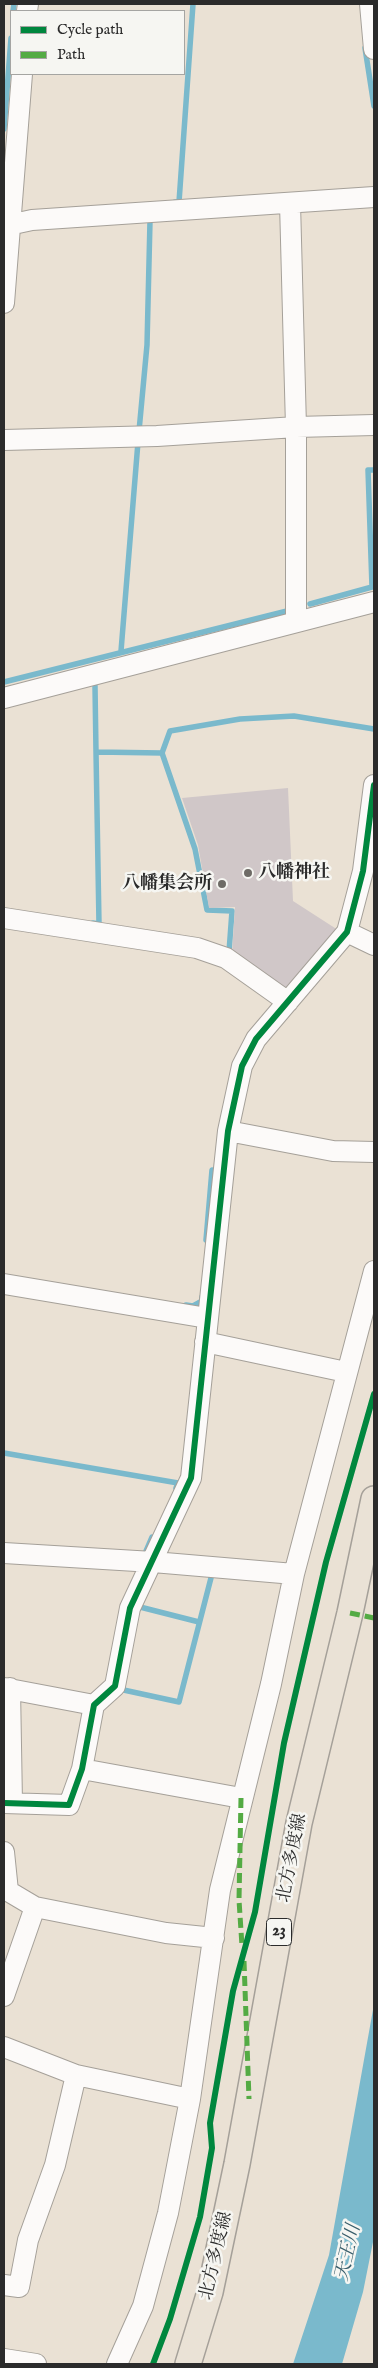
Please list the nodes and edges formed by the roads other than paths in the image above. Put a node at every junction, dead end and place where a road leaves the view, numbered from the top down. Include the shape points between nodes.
1 (370, 4) edge
2 (374, 49) edge
3 (22, 75) edge
4 (374, 197) edge
5 (290, 203) junction
6 (7, 225) edge
7 (4, 303) edge
8 (374, 425) edge
9 (296, 427) junction
10 (4, 440) edge
11 (374, 602) edge
12 (296, 621) junction
13 (4, 698) edge
14 (374, 785) edge
15 (4, 918) edge
16 (347, 932) junction
17 (374, 945) edge
18 (288, 1002) junction
19 (228, 1131) junction
20 (374, 1152) edge
21 (374, 1271) edge
22 (4, 1284) edge
23 (207, 1318) junction
24 (205, 1342) junction
25 (346, 1372) junction
26 (374, 1499) edge
27 (4, 1553) edge
28 (153, 1562) junction
29 (294, 1574) junction
30 (7, 1688) edge
31 (94, 1705) junction
32 (82, 1769) junction
33 (241, 1798) junction
34 (8, 1803) edge
35 (4, 1852) edge
36 (35, 1907) junction
37 (214, 1938) junction
38 (4, 1996) edge
39 (4, 2047) edge
40 (76, 2075) junction
41 (190, 2099) junction
42 (4, 2285) edge
43 (4, 2359) edge
44 (36, 2364) edge
45 (117, 2364) edge
46 (188, 2364) edge

1 - 2 street
3 - 6 street
4 - 5 street
5 - 6 street via 32,220
5 - 9 street
6 - 7 street
8 - 9 street
9 - 10 street via 157,436
9 - 12 street
11 - 12 street
12 - 13 street
14 - 16 street via 363,871
15 - 18 street via 197,948 226,958
16 - 17 street
16 - 18 street
18 - 19 street via 256,1039 242,1066
19 - 20 street via 333,1150
19 - 23 street
21 - 25 street
22 - 23 street
23 - 24 street
24 - 25 street
24 - 28 street via 192,1478
25 - 29 street
26 - 46 main road, 北方多度線 / 23 via 299,1823 216,2264
27 - 28 street
28 - 29 street
28 - 31 street via 130,1608 115,1686
29 - 33 street via 271,1684
30 - 31 street
30 - 34 street
31 - 32 street
32 - 33 street
32 - 34 street via 69,1805
33 - 37 street via 220,1890
35 - 36 street via 8,1891
36 - 37 street via 166,1933
36 - 38 street
37 - 41 street
39 - 40 street
40 - 41 street
40 - 42 street via 54,2165 28,2240 20,2287
41 - 45 street via 168,2213 143,2306
43 - 44 street

